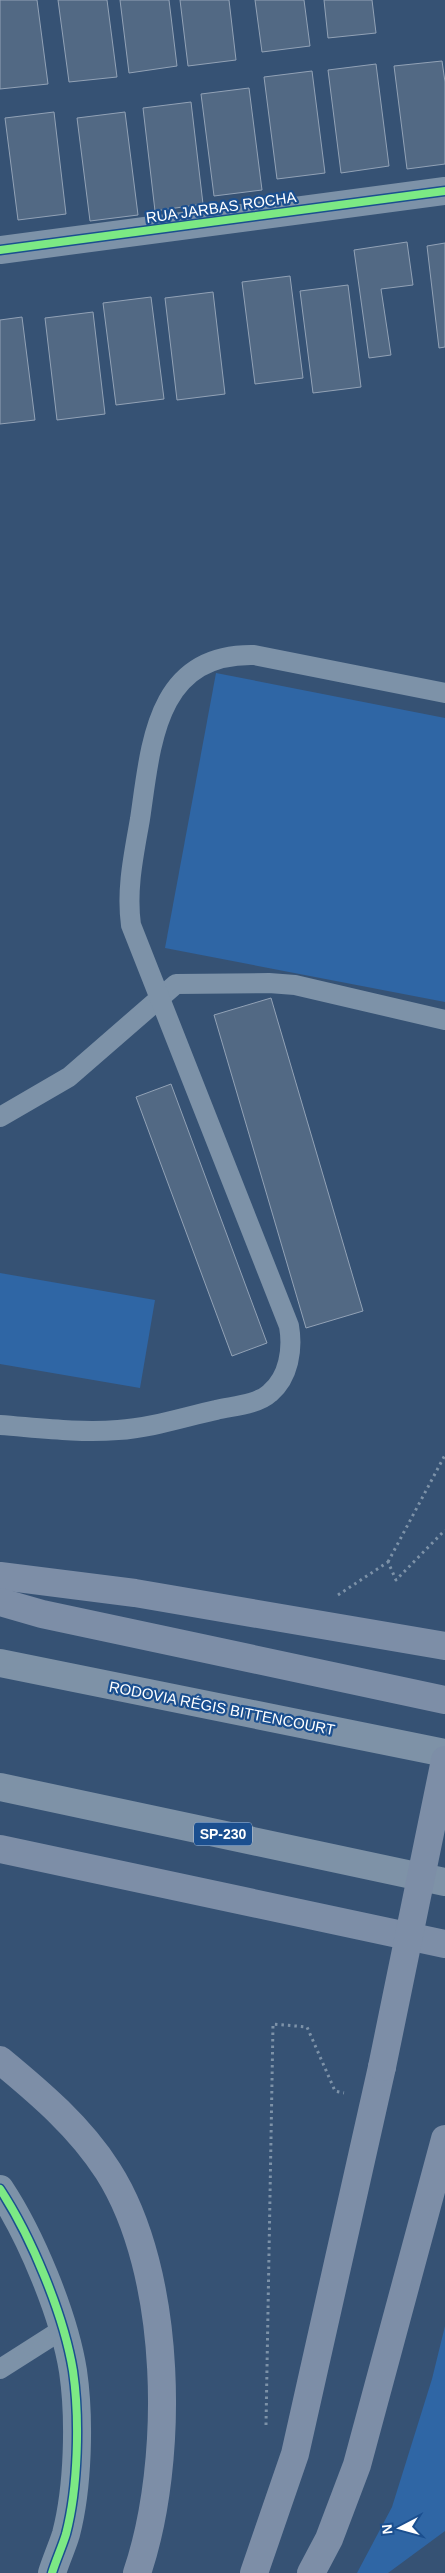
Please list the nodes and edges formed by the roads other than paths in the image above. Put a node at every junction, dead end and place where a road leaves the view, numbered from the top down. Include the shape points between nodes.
1 (445, 191) edge
2 (0, 250) edge
3 (445, 694) edge
4 (159, 999) junction
5 (445, 1020) edge
6 (0, 1118) edge
7 (0, 1425) edge
8 (0, 1576) edge
9 (0, 1602) edge
10 (445, 1646) edge
11 (0, 1663) edge
12 (445, 1700) edge
13 (445, 1753) edge
14 (445, 1760) edge
15 (0, 1788) edge
16 (0, 1849) edge
17 (445, 1882) edge
18 (445, 1944) edge
19 (0, 2060) edge
20 (445, 2139) edge
21 (0, 2189) edge
22 (63, 2330) junction
23 (0, 2369) edge
24 (52, 2573) edge
25 (136, 2573) edge
26 (254, 2573) edge
27 (311, 2573) edge

1 - 2 street, RUA JARBAS ROCHA
3 - 4 lane via 240,654 201,666 181,684 164,708 152,736 128,892 131,925
4 - 5 lane via 176,984 268,983 295,986
4 - 6 lane via 69,1077
4 - 7 lane via 289,1326 290,1354 285,1372 276,1386 262,1398 150,1425 91,1431
8 - 10 main road via 135,1593
9 - 12 main road via 51,1616
11 - 13 highway, RODOVIA RÉGIS BITTENCOURT
14 - 26 main road, bridge via 375,2100 295,2454
15 - 17 highway, SP-230
16 - 18 main road
19 - 25 main road via 81,2134 109,2172 132,2221 148,2270 158,2334 162,2397 158,2480 144,2552
20 - 27 main road via 357,2465 329,2539
21 - 22 street via 31,2245
22 - 23 lane
22 - 24 street via 73,2371 75,2480 66,2534

